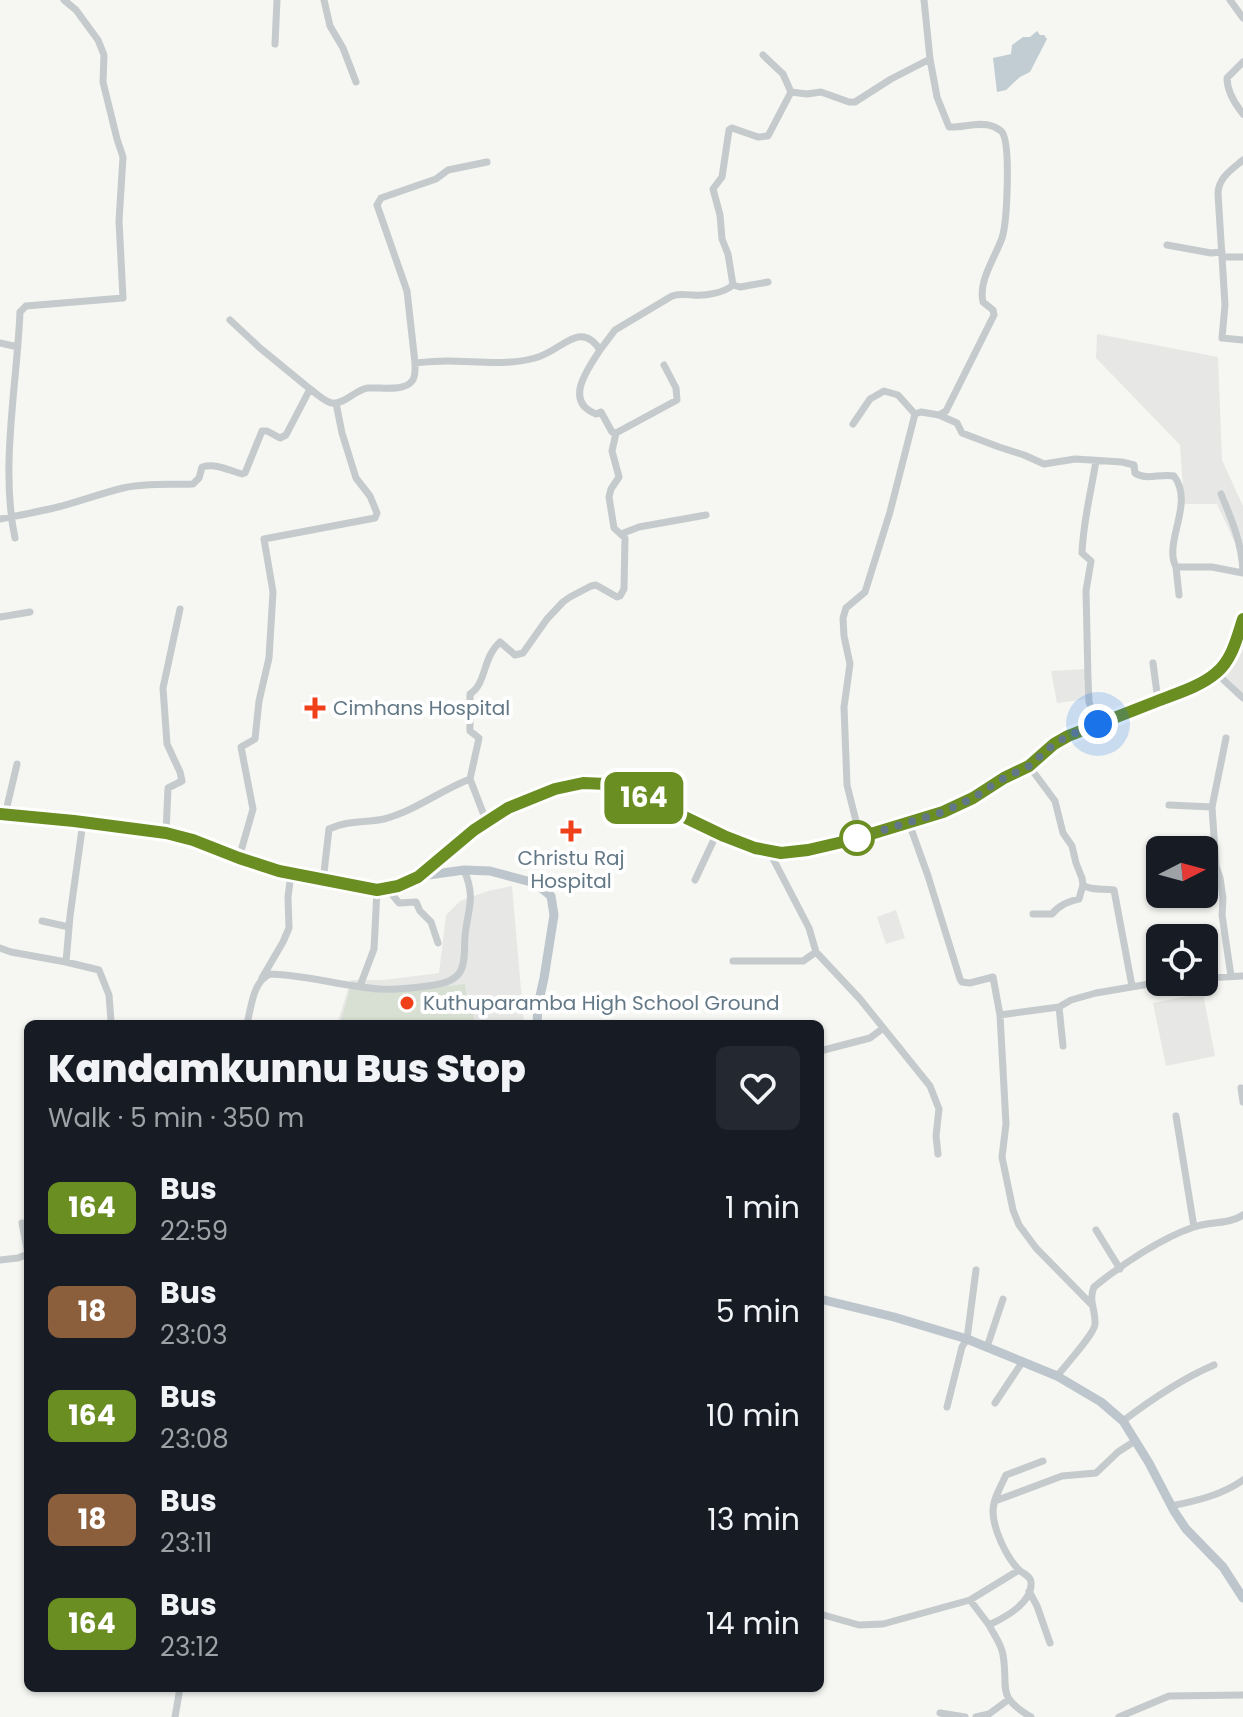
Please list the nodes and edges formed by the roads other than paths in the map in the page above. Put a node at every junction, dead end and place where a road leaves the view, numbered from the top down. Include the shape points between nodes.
1 (64, 0) edge
2 (277, 0) edge
3 (324, 0) edge
4 (924, 0) edge
5 (1230, 0) edge
6 (1243, 18) edge
7 (275, 44) dead end
8 (763, 55) dead end
9 (930, 59) junction
10 (1243, 62) edge
11 (356, 82) dead end
12 (791, 92) junction
13 (1243, 114) edge
14 (1243, 160) edge
15 (487, 162) dead end
16 (1167, 245) dead end
17 (1222, 255) junction
18 (1243, 257) edge
19 (768, 282) dead end
20 (733, 285) junction
21 (230, 320) dead end
22 (594, 340) junction
23 (1243, 340) edge
24 (0, 343) edge
25 (18, 347) junction
26 (600, 350) junction
27 (594, 359) junction
28 (415, 363) junction
29 (664, 365) dead end
30 (310, 389) junction
31 (336, 403) junction
32 (915, 414) junction
33 (939, 415) junction
34 (853, 424) dead end
35 (616, 433) junction
36 (1096, 461) junction
37 (1221, 494) dead end
38 (706, 515) dead end
39 (10, 517) junction
40 (0, 519) edge
41 (283, 525) dead end
42 (621, 534) junction
43 (283, 535) junction
44 (15, 538) dead end
45 (1176, 567) junction
46 (1243, 572) edge
47 (1179, 595) dead end
48 (180, 609) dead end
49 (30, 612) dead end
50 (0, 617) edge
51 (1243, 619) edge
52 (1153, 663) dead end
53 (1216, 673) junction
54 (1243, 698) edge
55 (1158, 701) junction
56 (1098, 724) junction
57 (1226, 738) dead end
58 (17, 764) dead end
59 (1029, 766) junction
60 (470, 779) junction
61 (1169, 805) dead end
62 (1212, 807) junction
63 (2, 815) edge
64 (83, 822) junction
65 (487, 823) junction
66 (909, 823) junction
67 (166, 833) junction
68 (717, 833) junction
69 (860, 837) junction
70 (453, 847) junction
71 (769, 851) junction
72 (442, 856) junction
73 (239, 858) junction
74 (464, 870) junction
75 (450, 872) junction
76 (291, 874) junction
77 (418, 877) junction
78 (695, 880) dead end
79 (323, 881) junction
80 (1083, 885) junction
81 (382, 889) junction
82 (1033, 914) dead end
83 (42, 921) dead end
84 (69, 927) junction
85 (438, 943) dead end
86 (0, 948) edge
87 (816, 952) junction
88 (733, 961) dead end
89 (66, 962) junction
90 (1231, 976) junction
91 (1243, 976) edge
92 (1218, 977) edge
93 (262, 978) junction
94 (1146, 984) edge
95 (360, 986) junction
96 (1132, 986) junction
97 (1059, 1007) junction
98 (1000, 1015) junction
99 (111, 1020) edge
100 (248, 1020) edge
101 (537, 1020) edge
102 (882, 1029) junction
103 (1063, 1046) dead end
104 (824, 1050) edge
105 (1241, 1088) dead end
106 (1243, 1102) edge
107 (1176, 1116) dead end
108 (938, 1154) dead end
109 (1243, 1215) edge
110 (22, 1223) dead end
111 (1194, 1227) junction
112 (1096, 1230) dead end
113 (24, 1233) edge
114 (24, 1256) edge
115 (0, 1260) edge
116 (1120, 1269) junction
117 (976, 1270) dead end
118 (1003, 1299) dead end
119 (824, 1300) edge
120 (1091, 1304) junction
121 (967, 1339) junction
122 (987, 1347) junction
123 (1023, 1361) junction
124 (1214, 1365) dead end
125 (1057, 1376) junction
126 (995, 1403) dead end
127 (947, 1407) dead end
128 (1123, 1421) junction
129 (1135, 1441) junction
130 (1043, 1461) dead end
131 (1243, 1480) edge
132 (995, 1501) junction
133 (1171, 1506) junction
134 (1019, 1570) junction
135 (1029, 1591) junction
136 (1243, 1598) edge
137 (970, 1600) junction
138 (824, 1615) edge
139 (989, 1625) junction
140 (1050, 1643) dead end
141 (179, 1692) edge
142 (1243, 1695) edge
143 (1008, 1700) junction
144 (940, 1713) dead end
145 (986, 1716) edge
146 (175, 1717) edge
147 (965, 1717) edge
148 (976, 1717) edge
149 (1031, 1717) edge
150 (1119, 1717) edge

1 - 25 street via 104,55 103,82 123,157 123,298 26,306 20,312
2 - 7 street
3 - 11 street
4 - 9 street
5 - 6 street
8 - 12 street via 783,74
9 - 12 street via 855,102 821,92
9 - 33 street via 949,127 993,126 1006,142 1003,235 981,290 994,315 946,411
10 - 13 street via 1227,78
12 - 20 street via 768,136 729,130 722,177 713,189
14 - 17 street via 1218,186
15 - 28 street via 448,170 381,198 377,205 407,291
16 - 17 street
17 - 18 street
17 - 23 street via 1222,338
19 - 20 street
20 - 26 street via 709,294 672,296 615,330
21 - 30 street
22 - 26 street
22 - 27 street
22 - 28 street via 578,335 551,352 513,362
24 - 25 street
25 - 39 street via 8,468
26 - 27 street
27 - 35 street via 580,385 582,402 591,413 601,412
28 - 31 street via 409,384 360,390
29 - 35 street via 677,400
30 - 31 street
30 - 39 street via 286,435 262,431 245,473 205,465 193,484 124,488
31 - 43 street via 356,478 370,496 375,518
32 - 33 street
32 - 34 street via 898,395 884,391 870,399
32 - 69 street via 865,592 843,618 850,664 844,707 847,785
33 - 36 street via 957,423 962,433 1041,463
35 - 42 street via 612,451 619,477 609,497 614,528
36 - 45 street via 1131,463 1140,476 1177,479 1181,507 1171,551
36 - 56 street via 1082,553 1091,561 1086,591 1088,679 1089,702
37 - 46 street
38 - 42 street
39 - 40 street
39 - 44 street
41 - 43 street
42 - 60 street via 626,559 620,596 591,586 563,602 523,653 515,655 500,642 491,652 477,690 470,694 470,731 479,741
43 - 73 street via 263,543 272,605 269,658 255,739 241,747 253,809
45 - 46 street
45 - 47 street
48 - 67 street via 163,688 167,744 182,781 168,788
49 - 50 street
51 - 53 main road via 1230,656
52 - 55 street
53 - 54 street
53 - 55 main road
55 - 56 main road
56 - 59 main road via 1054,744
57 - 62 street
58 - 63 street
59 - 66 main road via 973,798
59 - 80 street via 1055,801
60 - 65 street
60 - 79 street via 384,819 329,829
61 - 62 street
62 - 90 street
63 - 64 main road
64 - 67 main road
64 - 84 street
65 - 68 main road via 533,797 595,783 628,790
65 - 70 main road
66 - 69 main road
66 - 98 street via 960,979 966,984 993,977
67 - 73 main road
68 - 71 main road
68 - 78 street
69 - 71 main road via 808,850
70 - 72 main road
70 - 74 main road via 449,861
71 - 87 street
72 - 75 main road via 443,867
72 - 77 main road
73 - 76 main road
74 - 75 main road
74 - 95 street via 472,894 464,959 452,980 403,989
74 - 101 main road via 511,875 535,883 551,896 554,915
75 - 77 main road
76 - 79 main road
76 - 93 street via 289,928
77 - 81 main road
79 - 81 main road
80 - 82 street via 1079,899 1052,914
80 - 96 street via 1114,890
81 - 85 street via 399,903 416,902
81 - 95 street via 374,949
83 - 84 street
84 - 89 street
86 - 89 street
87 - 88 street via 803,961
87 - 102 street
89 - 99 street via 99,970
90 - 91 street
90 - 92 street
93 - 95 street via 270,974
93 - 100 street
94 - 96 street
96 - 97 street
97 - 98 street
97 - 103 street
98 - 120 street via 1006,1124 1002,1157 1013,1210 1036,1248
102 - 104 street via 870,1038
102 - 108 street via 930,1086 939,1109
105 - 106 street
107 - 111 street
109 - 111 street
110 - 113 street
111 - 116 street
112 - 116 street
114 - 115 street
116 - 120 street via 1094,1287
117 - 121 street
118 - 122 street
119 - 121 main road
120 - 125 street via 1092,1334
121 - 122 main road
121 - 127 street
122 - 123 main road
123 - 125 main road
123 - 126 street
124 - 128 street
125 - 128 main road
128 - 129 main road
129 - 132 street via 1096,1473 1062,1476
129 - 133 main road
130 - 132 street via 1006,1475
131 - 133 street via 1220,1493
132 - 134 street via 999,1535
133 - 136 main road
134 - 135 street via 1029,1577
134 - 137 street
135 - 139 street via 1009,1615
135 - 140 street
137 - 138 street via 883,1624 859,1625
137 - 139 street
139 - 143 street via 1003,1651
141 - 146 street
142 - 150 street via 1169,1696
143 - 145 street
143 - 149 street
144 - 147 street
145 - 148 street

